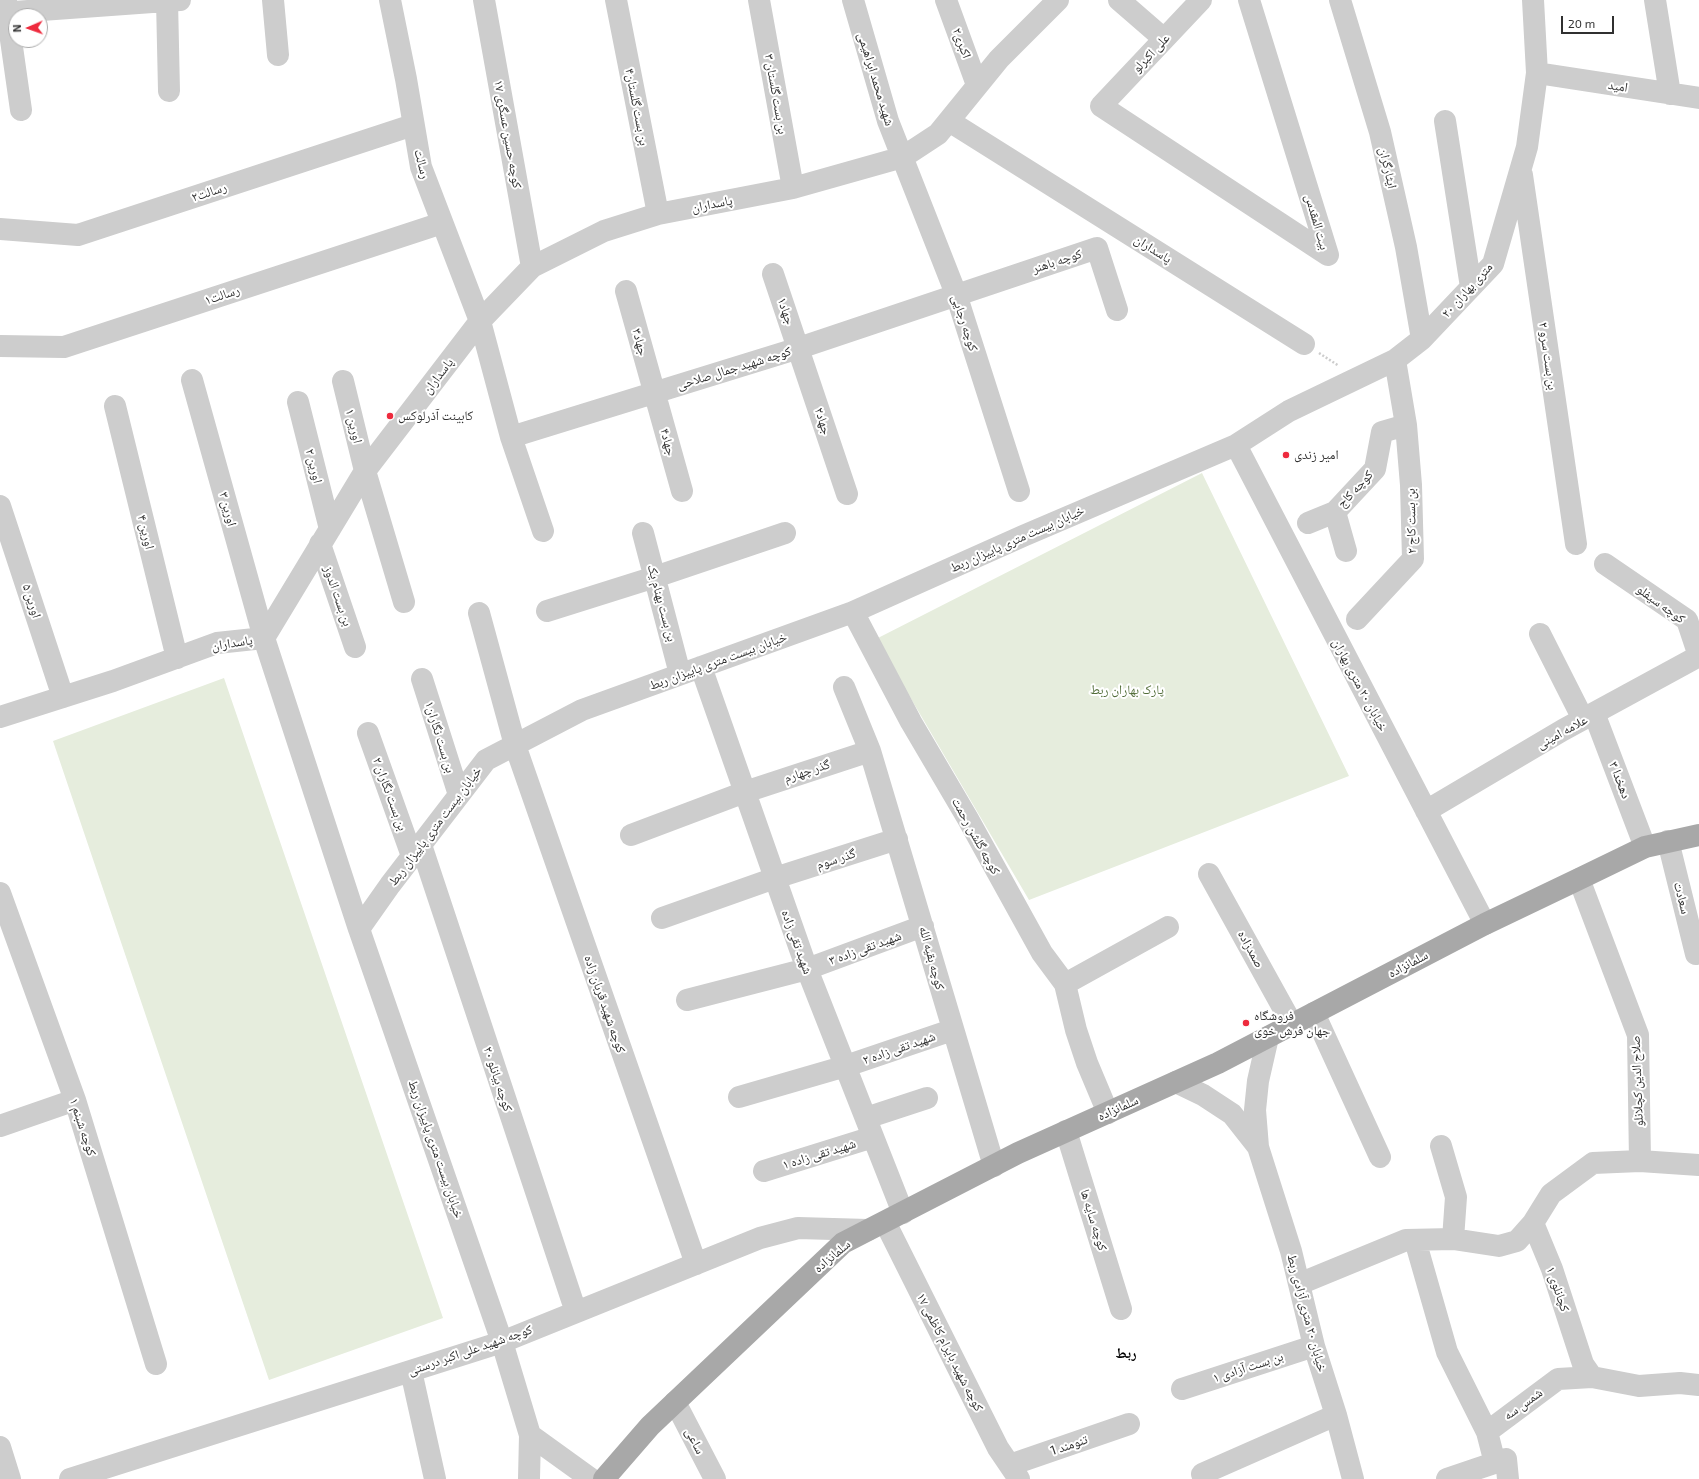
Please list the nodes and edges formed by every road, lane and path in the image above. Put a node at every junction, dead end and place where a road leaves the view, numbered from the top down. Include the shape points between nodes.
1 (172, 0) edge
2 (274, 0) edge
3 (390, 0) edge
4 (484, 0) edge
5 (616, 0) edge
6 (759, 0) edge
7 (852, 0) edge
8 (946, 0) edge
9 (1058, 0) edge
10 (1119, 0) edge
11 (1201, 0) edge
12 (1249, 0) edge
13 (1340, 0) edge
14 (1532, 0) edge
15 (1655, 0) edge
16 (4, 8) edge
17 (1164, 39) junction
18 (278, 55) dead end
19 (1536, 73) junction
20 (977, 85) junction
21 (169, 91) dead end
22 (1670, 94) junction
23 (1699, 98) edge
24 (1101, 106) joint
25 (20, 110) dead end
26 (949, 121) junction
27 (1445, 121) dead end
28 (414, 125) junction
29 (903, 157) junction
30 (1520, 167) junction
31 (793, 188) junction
32 (658, 214) junction
33 (442, 223) junction
34 (0, 229) edge
35 (532, 267) junction
36 (773, 274) dead end
37 (1471, 287) junction
38 (626, 291) dead end
39 (956, 294) junction
40 (1117, 310) dead end
41 (480, 321) junction
42 (1422, 339) junction
43 (1304, 344) joint
44 (0, 346) edge
45 (799, 348) junction
46 (1395, 360) junction
47 (1357, 378) junction
48 (192, 380) dead end
49 (343, 381) dead end
50 (655, 393) junction
51 (298, 402) dead end
52 (115, 406) dead end
53 (1406, 425) junction
54 (511, 436) junction
55 (1236, 445) junction
56 (365, 471) junction
57 (682, 491) dead end
58 (1019, 491) dead end
59 (847, 494) dead end
60 (0, 506) edge
61 (1335, 512) junction
62 (1308, 523) dead end
63 (543, 531) dead end
64 (785, 532) dead end
65 (643, 533) dead end
66 (325, 537) junction
67 (1576, 544) dead end
68 (1346, 552) dead end
69 (1605, 564) dead end
70 (655, 577) junction
71 (404, 602) dead end
72 (547, 611) dead end
73 (479, 612) dead end
74 (853, 612) junction
75 (1357, 619) dead end
76 (1540, 634) dead end
77 (264, 638) junction
78 (355, 647) dead end
79 (1699, 656) edge
80 (177, 658) junction
81 (701, 667) junction
82 (680, 674) junction
83 (422, 679) dead end
84 (844, 687) dead end
85 (63, 697) junction
86 (1589, 716) junction
87 (0, 717) edge
88 (368, 733) dead end
89 (515, 745) junction
90 (870, 751) junction
91 (745, 792) junction
92 (459, 796) junction
93 (1426, 811) junction
94 (631, 835) dead end
95 (1699, 835) edge
96 (897, 839) junction
97 (1668, 841) junction
98 (1645, 847) junction
99 (417, 851) junction
100 (1209, 874) dead end
101 (775, 878) junction
102 (1579, 879) junction
103 (0, 893) edge
104 (662, 918) dead end
105 (1485, 924) junction
106 (923, 926) junction
107 (1168, 927) dead end
108 (360, 929) junction
109 (1696, 954) dead end
110 (806, 970) junction
111 (1065, 984) junction
112 (687, 1000) dead end
113 (1314, 1013) junction
114 (1292, 1024) junction
115 (952, 1030) junction
116 (1268, 1037) junction
117 (846, 1066) junction
118 (1176, 1082) junction
119 (739, 1097) dead end
120 (927, 1098) dead end
121 (74, 1100) junction
122 (1108, 1112) junction
123 (0, 1126) edge
124 (869, 1127) junction
125 (1066, 1131) junction
126 (1441, 1146) dead end
127 (1258, 1147) junction
128 (1380, 1157) dead end
129 (1640, 1161) junction
130 (1699, 1165) edge
131 (994, 1166) junction
132 (764, 1171) dead end
133 (885, 1222) junction
134 (1533, 1223) junction
135 (1453, 1239) junction
136 (1415, 1240) junction
137 (696, 1264) junction
138 (1299, 1284) junction
139 (1121, 1309) dead end
140 (576, 1312) junction
141 (502, 1342) junction
142 (1314, 1346) junction
143 (156, 1364) dead end
144 (411, 1371) junction
145 (1592, 1377) junction
146 (1699, 1385) edge
147 (1182, 1389) dead end
148 (675, 1402) junction
149 (1336, 1415) junction
150 (1129, 1424) dead end
151 (1487, 1432) junction
152 (530, 1435) junction
153 (0, 1448) edge
154 (1501, 1471) edge
155 (1014, 1472) edge
156 (1202, 1474) dead end
157 (10, 1479) edge
158 (70, 1479) edge
159 (436, 1479) edge
160 (529, 1479) edge
161 (591, 1479) edge
162 (604, 1479) edge
163 (715, 1479) edge
164 (1353, 1479) edge
165 (1447, 1479) edge

1 - 16 street
1 - 21 street
2 - 18 street
3 - 28 street, رسالت
4 - 35 street, کوچه حسین عسگری ۱۷
5 - 32 street, بن بست گلستان۴
6 - 31 street, بن بست گلستان ۳
7 - 29 street, شهید محمد ابراهیمی via 888,121
8 - 20 street, اکبری۲
9 - 20 street, پاسداران via 999,58
10 - 17 street
11 - 17 street, علی اکبرلو
12 - 24 street, بیت المقدس via 1328,255
13 - 42 street, ایثارگران via 1380,132 1406,247
14 - 19 street, ۲۰ متری بهاران
15 - 22 street
16 - 25 street
17 - 24 street, علی اکبرلو
19 - 22 street, امید
19 - 30 street, ۲۰ متری بهاران via 1527,146
20 - 26 street, پاسداران
22 - 23 street, امید
26 - 29 street, پاسداران via 938,134
26 - 43 street, پاسداران
27 - 37 street
28 - 33 street, رسالت via 420,167
28 - 34 street, رسالت۲ via 78,234
29 - 31 street, پاسداران
29 - 39 street, کوچه رجایی
30 - 37 street, ۲۰ متری بهاران via 1493,264
30 - 67 street, بن بست سرو ۲
31 - 32 street, پاسداران
32 - 35 street, پاسداران via 604,231
33 - 41 street, رسالت
33 - 44 street, رسالت۱ via 64,347
35 - 41 street, پاسداران
36 - 45 street, جهاد۱
37 - 42 street, ۲۰ متری بهاران
38 - 50 street, جهاد۳
39 - 40 street, کوچه باهنر via 1097,248
39 - 45 street, کوچه شهید جمال صلاحی
39 - 58 street, کوچه رجایی
41 - 54 street, رسالت
41 - 56 street, پاسداران
42 - 46 street, ۲۰ متری بهاران
43 - 47 path
45 - 50 street, کوچه شهید جمال صلاحی
45 - 59 street, جهاد۲
46 - 47 street, ۲۰ متری بهاران
46 - 53 street
47 - 55 street, ۲۰ متری بهاران via 1289,411
48 - 77 street, اورین ۳
49 - 56 street, اورین ۱
50 - 54 street, کوچه شهید جمال صلاحی
50 - 57 street, جهاد۴
51 - 66 street, اورین ۲
52 - 80 street, اورین ۴
53 - 61 street, کوچه کاج via 1382,432 1375,469
53 - 75 street, بن بست کاج ۲ via 1413,559
54 - 63 street, رسالت
55 - 74 street, خیابان بیست متری پاییزان ربط
55 - 93 street, خیابان ۲۰ متری بهاران
56 - 66 street, پاسداران
56 - 71 street, اورین ۱
60 - 85 street, اورین ۵
61 - 62 street, کوچه کاج
61 - 68 street
64 - 70 street
65 - 70 street, بن بست بهنام یک
66 - 77 street, پاسداران
66 - 78 street, بن بست الدوز
69 - 79 street, کوچه سیفلو via 1687,620
70 - 72 street
70 - 82 street, بن بست بهنام یک
73 - 89 street, کوچه شهید قربان زاده
74 - 81 street, خیابان بیست متری پاییزان ربط
74 - 111 street, کوچه گلشن رحمت via 911,722 1042,953
76 - 86 street, دهخدا ۳
77 - 80 street, پاسداران via 217,643
77 - 108 street, اورین ۳
79 - 86 street, علامه امینی
80 - 85 street, پاسداران
81 - 82 street, خیابان بیست متری پاییزان ربط
81 - 91 street, شهید تقی زاده
82 - 89 street, خیابان بیست متری پاییزان ربط via 582,710
83 - 92 street, بن بست نگاران۱
84 - 90 street, کوچه بقیه الله
85 - 87 street, پاسداران
86 - 93 street, علامه امینی
86 - 98 street, دهخدا ۳
88 - 99 street, بن بست نگاران ۲
89 - 92 street, خیابان بیست متری پاییزان ربط via 486,760
89 - 137 street, کوچه شهید قربان زاده
90 - 91 street, گذر چهارم
90 - 96 street, کوچه بقیه الله
91 - 94 street, گذر چهارم
91 - 101 street, شهید تقی زاده
92 - 99 street, خیابان بیست متری پاییزان ربط
93 - 105 street, خیابان ۲۰ متری بهاران
95 - 97 main road, سلمانزاده
96 - 101 street, گذر سوم
96 - 106 street, کوچه بقیه الله
97 - 98 main road, سلمانزاده
97 - 109 street, سعادت
98 - 102 main road, سلمانزاده
99 - 108 street, خیابان بیست متری پاییزان ربط
99 - 140 street, کوچه بیانلو ۲۰
100 - 114 street, صمدزاده
101 - 104 street, گذر سوم
101 - 110 street, شهید تقی زاده
102 - 105 main road, سلمانزاده
102 - 129 street, صلاح الدین کچلانلو via 1638,1035
103 - 121 street, کوچه شبنم ۱
105 - 113 main road, سلمانزاده
106 - 110 street, شهید تقی زاده ۳
106 - 115 street, کوچه بقیه الله
107 - 111 street
108 - 141 street, خیابان بیست متری پاییزان ربط
110 - 112 street, شهید تقی زاده ۳
110 - 117 street, شهید تقی زاده
111 - 122 street, کوچه گلشن رحمت via 1087,1063
113 - 114 main road, سلمانزاده
113 - 128 street
114 - 116 main road, سلمانزاده
115 - 117 street, شهید تقی زاده ۲
115 - 131 street, کوچه بقیه الله
116 - 118 main road, سلمانزاده
116 - 127 street via 1258,1080 1255,1110
117 - 119 street, شهید تقی زاده ۲
117 - 124 street, شهید تقی زاده
118 - 122 main road, سلمانزاده
118 - 127 street via 1203,1095 1232,1114
120 - 124 street, شهید تقی زاده ۱
121 - 123 street
121 - 143 street, کوچه شبنم ۱
122 - 125 main road, سلمانزاده
124 - 132 street, شهید تقی زاده ۱
124 - 133 street, شهید تقی زاده
125 - 131 main road, سلمانزاده
125 - 139 street, کوچه سایه ها
126 - 135 street via 1456,1197
127 - 138 street, خیابان ۲۰ متری آزادی ربط
129 - 130 street
129 - 134 street via 1593,1163 1551,1194
131 - 133 main road, سلمانزاده
133 - 137 street, کوچه شهید علی اکبر درستی via 798,1228 760,1238
133 - 148 main road, سلمانزاده via 843,1244
133 - 155 street, کوچه شهید بایرام کاظمی ۱۷ via 994,1441
134 - 135 street via 1517,1241 1499,1246
134 - 145 street, کچانلوی ۱ via 1552,1269 1583,1364
135 - 136 street
136 - 138 street via 1406,1240
136 - 151 street via 1447,1352
137 - 140 street, کوچه شهید علی اکبر درستی
138 - 142 street, خیابان ۲۰ متری آزادی ربط
140 - 141 street, کوچه شهید علی اکبر درستی
141 - 144 street, کوچه شهید علی اکبر درستی
141 - 152 street, خیابان بیست متری پاییزان ربط
142 - 147 street, بن بست آزادی ۱
142 - 149 street, خیابان ۲۰ متری آزادی ربط
144 - 158 street, کوچه شهید علی اکبر درستی
144 - 159 street
145 - 146 street via 1639,1386 1680,1383
145 - 151 street, شمس سه via 1558,1379
148 - 162 main road, سلمانزاده via 650,1426
148 - 163 street, ساعی
149 - 156 street
149 - 164 street, خیابان ۲۰ متری آزادی ربط
150 - 155 street, تنومند 1
151 - 154 street
152 - 160 street, خیابان بیست متری پاییزان ربط
152 - 161 street
153 - 157 street
154 - 165 street

